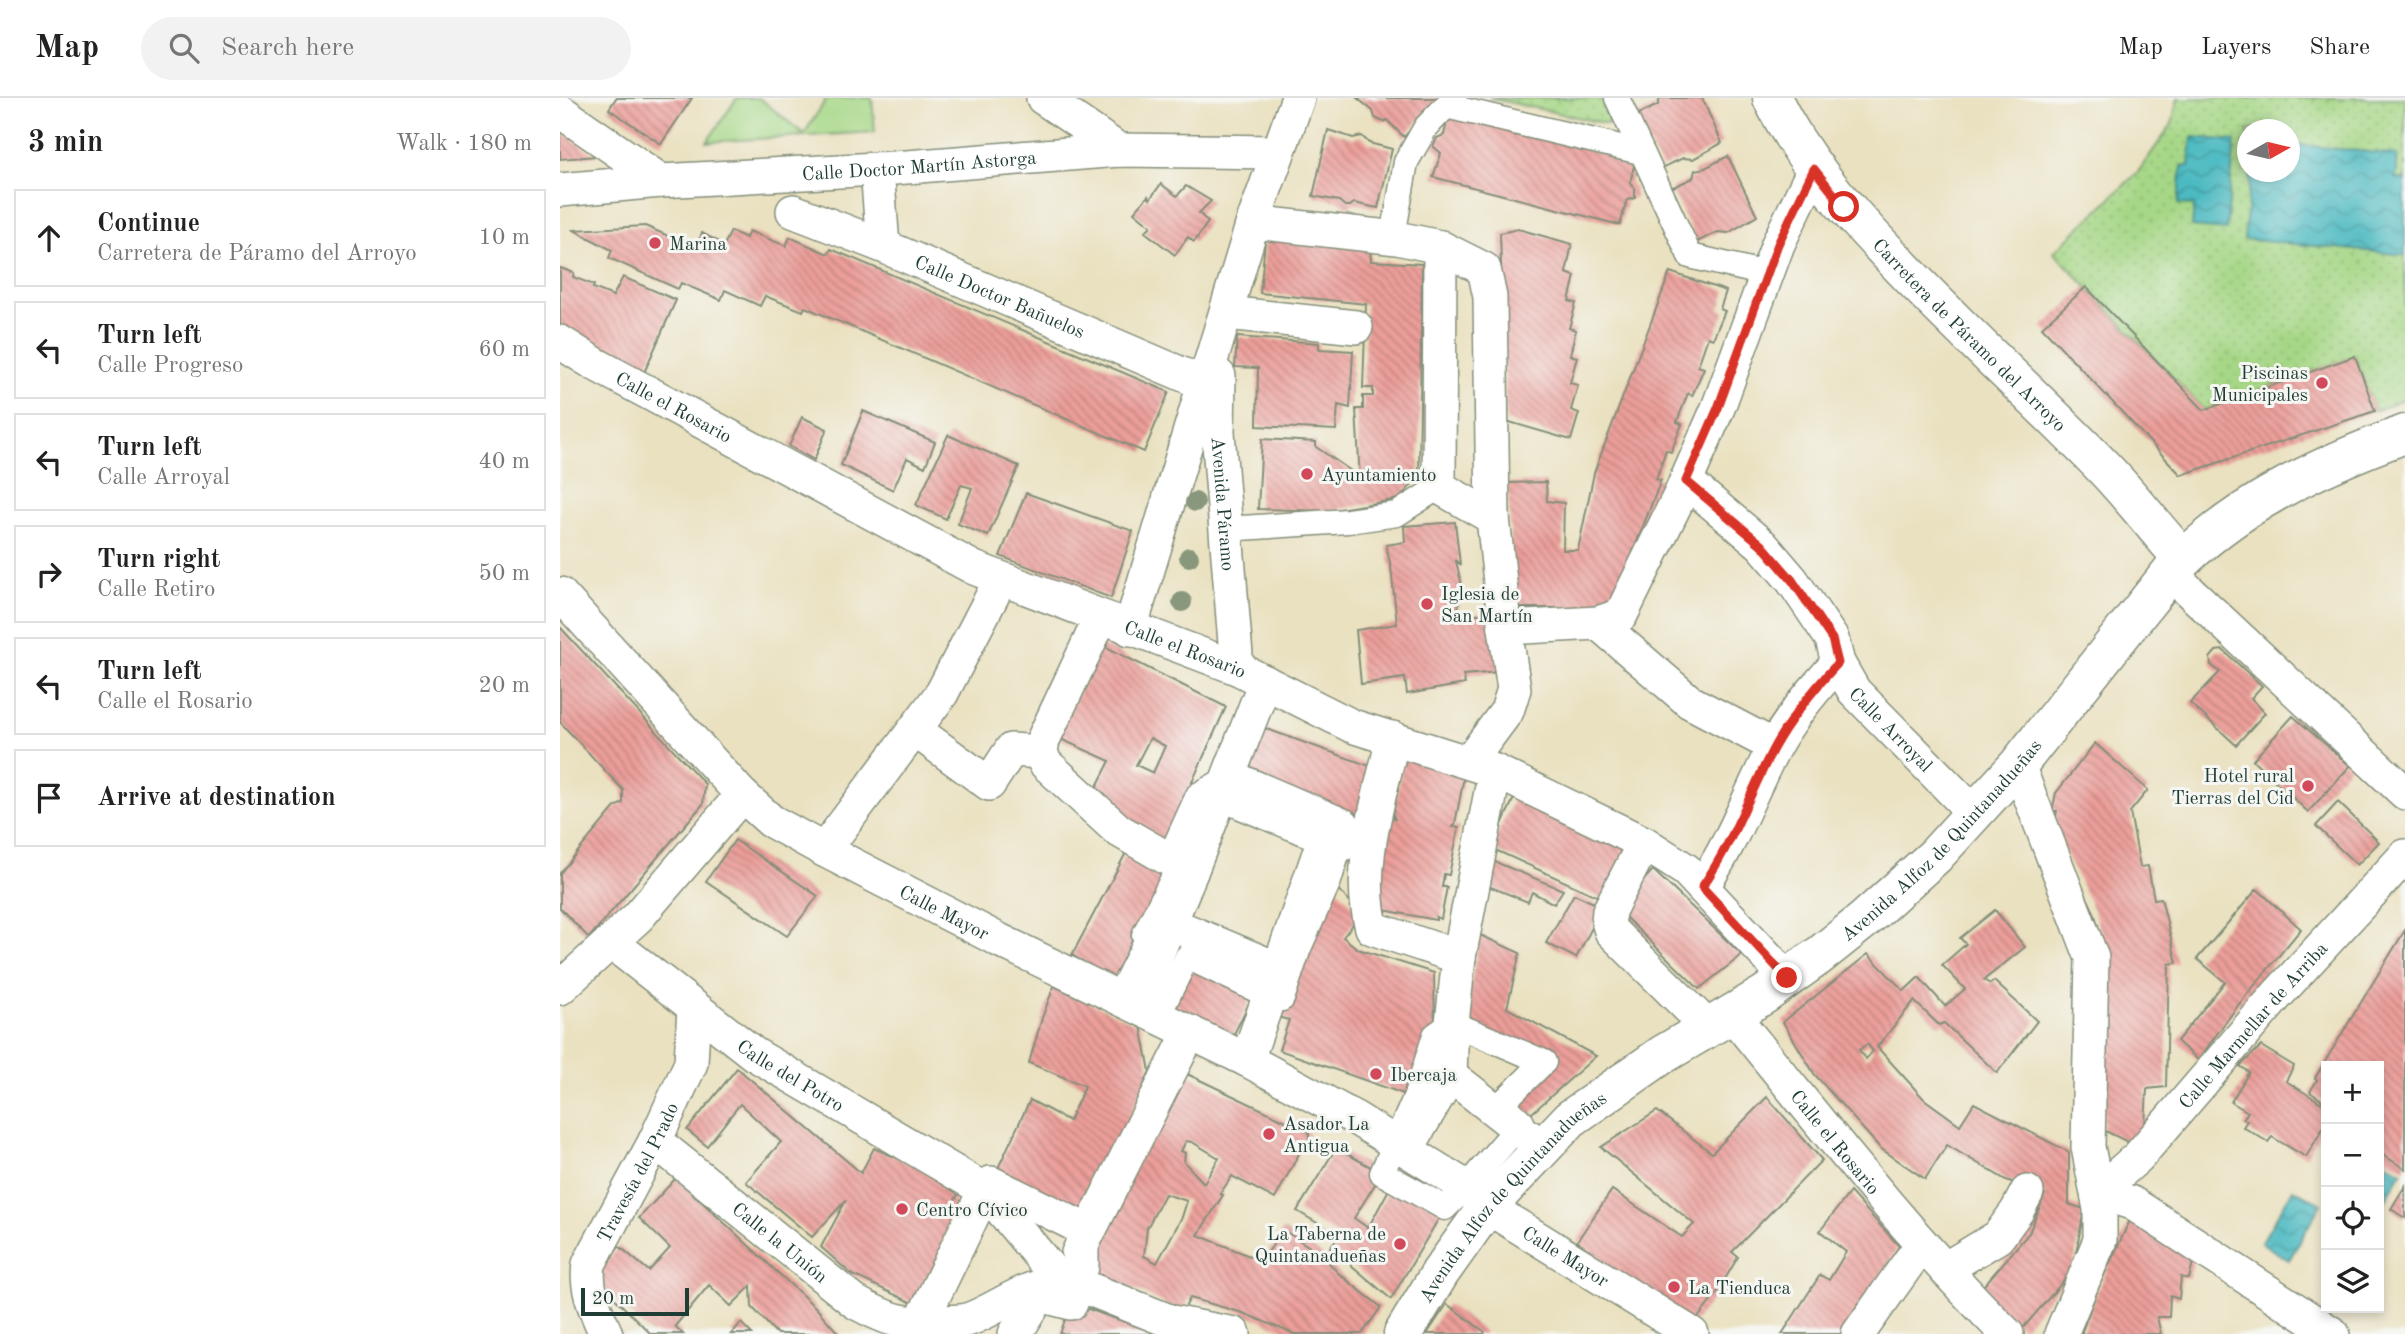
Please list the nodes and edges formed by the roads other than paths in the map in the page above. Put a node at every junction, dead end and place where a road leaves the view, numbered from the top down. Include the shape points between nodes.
1 (1043, 98) edge
2 (1298, 98) edge
3 (1618, 98) edge
4 (1772, 98) edge
5 (1450, 102) edge
6 (560, 111) edge
7 (1119, 150) junction
8 (1278, 152) junction
9 (1641, 152) junction
10 (877, 169) junction
11 (1814, 169) junction
12 (661, 181) junction
13 (560, 190) edge
14 (793, 211) dead end
15 (1253, 222) junction
16 (1395, 225) dead end
17 (883, 246) junction
18 (1440, 247) junction
19 (1766, 274) junction
20 (1223, 326) junction
21 (1356, 327) dead end
22 (560, 342) edge
23 (1205, 384) junction
24 (2405, 434) edge
25 (1686, 481) junction
26 (1439, 487) junction
27 (1493, 518) junction
28 (1225, 529) junction
29 (2176, 566) junction
30 (1000, 579) junction
31 (560, 594) edge
32 (1116, 623) junction
33 (1598, 623) junction
34 (1505, 628) junction
35 (1838, 663) junction
36 (1251, 675) junction
37 (915, 730) junction
38 (1393, 737) junction
39 (1774, 746) junction
40 (1041, 752) junction
41 (2018, 765) junction
42 (1482, 766) junction
43 (1224, 786) junction
44 (2405, 793) edge
45 (741, 795) junction
46 (1974, 813) junction
47 (1644, 843) junction
48 (1344, 845) junction
49 (824, 850) junction
50 (2405, 856) edge
51 (1183, 867) junction
52 (1702, 887) junction
53 (1171, 924) junction
54 (611, 942) junction
55 (1459, 957) junction
56 (1787, 978) junction
57 (1274, 982) junction
58 (560, 988) edge
59 (1139, 998) junction
60 (694, 1007) junction
61 (1720, 1020) junction
62 (1452, 1023) junction
63 (1190, 1032) junction
64 (1247, 1060) junction
65 (1450, 1075) junction
66 (1530, 1137) junction
67 (655, 1141) junction
68 (1401, 1146) junction
69 (985, 1190) junction
70 (2027, 1192) dead end
71 (2098, 1192) junction
72 (1477, 1197) junction
73 (1922, 1244) junction
74 (1082, 1247) junction
75 (1945, 1269) junction
76 (1069, 1283) junction
77 (968, 1327) edge
78 (914, 1329) edge
79 (606, 1334) edge
80 (1015, 1334) edge
81 (1234, 1334) edge
82 (1403, 1334) edge
83 (1692, 1334) edge
84 (1858, 1334) edge
85 (2007, 1334) edge
86 (2061, 1334) edge
87 (2333, 1334) edge

1 - 7 street
2 - 8 street, Avenida Páramo
3 - 9 street
4 - 11 main road, Carretera de Páramo del Arroyo
5 - 9 street
5 - 16 street via 1426,127 1406,162
6 - 12 street
7 - 8 street, Calle Doctor Martín Astorga
7 - 10 street, Calle Doctor Martín Astorga
8 - 15 street, Avenida Páramo
9 - 19 street via 1690,256
10 - 12 street, Calle Doctor Martín Astorga
10 - 17 street
11 - 19 street
11 - 29 main road, Carretera de Páramo del Arroyo via 1933,301 2105,468
12 - 13 street, Calle Doctor Martín Astorga
14 - 17 street, Calle Doctor Bañuelos
15 - 18 street
15 - 20 street, Avenida Páramo
17 - 23 street, Calle Doctor Bañuelos
18 - 26 street
18 - 27 street via 1485,269 1490,297
19 - 25 street via 1718,408
20 - 21 street
20 - 23 street, Avenida Páramo
20 - 28 street, Avenida Páramo via 1218,432
22 - 30 street, Calle el Rosario
23 - 32 street, Avenida Páramo
24 - 29 main road, Avenida Alfoz de Quintanadueñas via 2264,497
25 - 33 street via 1621,615
25 - 35 street, Calle Arroyal via 1762,545 1792,580 1832,639
26 - 27 street
26 - 28 street via 1397,514
27 - 34 street
28 - 36 street, Avenida Páramo
29 - 41 main road, Avenida Alfoz de Quintanadueñas
29 - 44 street
30 - 32 street, Calle el Rosario
30 - 37 street via 942,693
31 - 45 street, Calle Mayor
32 - 36 street, Calle el Rosario
32 - 40 street, Avenida Páramo via 1043,740
33 - 34 street
33 - 39 street via 1690,702
34 - 42 street via 1514,690
35 - 39 street
35 - 46 street, Calle Arroyal via 1854,691
36 - 38 street, Calle el Rosario via 1352,726
36 - 43 street
37 - 40 street via 989,783 1011,750
37 - 49 street
38 - 42 street, Calle el Rosario
38 - 48 street
39 - 52 street via 1718,865
40 - 51 street via 1045,763 1118,830
41 - 46 main road, Avenida Alfoz de Quintanadueñas
41 - 71 street via 2092,958 2088,1147
42 - 47 street, Calle el Rosario
42 - 55 street
43 - 48 street
43 - 51 street
45 - 49 street, Calle Mayor via 771,821
45 - 54 street via 638,917
46 - 56 main road, Avenida Alfoz de Quintanadueñas via 1888,899
47 - 52 street, Calle el Rosario via 1686,870
47 - 61 street via 1609,911 1611,931
48 - 55 street via 1372,928
48 - 57 street via 1306,897
49 - 59 street, Calle Mayor via 999,940
50 - 71 street, Calle Marmellar de Arriba via 2277,995 2138,1157
51 - 53 street
51 - 59 street via 1144,935 1148,937 1125,983
52 - 56 street, Calle el Rosario
53 - 57 street
53 - 59 street
54 - 58 street
54 - 60 street, Calle del Potro
55 - 62 street
56 - 61 main road, Avenida Alfoz de Quintanadueñas
57 - 59 street via 1187,957 1164,1003
57 - 64 street
59 - 63 street, Calle Mayor
60 - 67 street, Travesía del Prado via 691,1063
60 - 69 street, Calle del Potro via 754,1054
61 - 66 main road, Avenida Alfoz de Quintanadueñas via 1570,1119
61 - 73 street, Calle el Rosario
62 - 65 street
62 - 66 street via 1544,1062 1502,1103
62 - 68 street via 1435,1035
63 - 64 street, Calle Mayor
63 - 74 street
64 - 68 street, Calle Mayor
65 - 66 street
65 - 68 street
66 - 72 main road, Avenida Alfoz de Quintanadueñas
67 - 78 street, Calle la Unión via 855,1302
67 - 79 street, Travesía del Prado via 589,1264 590,1294
68 - 72 street, Calle Mayor
69 - 74 street via 991,1183 1082,1228
69 - 76 street
69 - 78 street
70 - 75 street via 1998,1237
71 - 86 street via 2100,1240
71 - 87 street via 2132,1203
72 - 82 main road, Avenida Alfoz de Quintanadueñas via 1440,1273
72 - 83 street, Calle Mayor
73 - 75 street, Calle el Rosario
73 - 84 street
74 - 76 street
75 - 85 street, Calle el Rosario
76 - 77 street via 1024,1291
76 - 80 street via 1071,1303 1040,1295
76 - 81 street via 1172,1322
77 - 78 street, Calle la Unión

